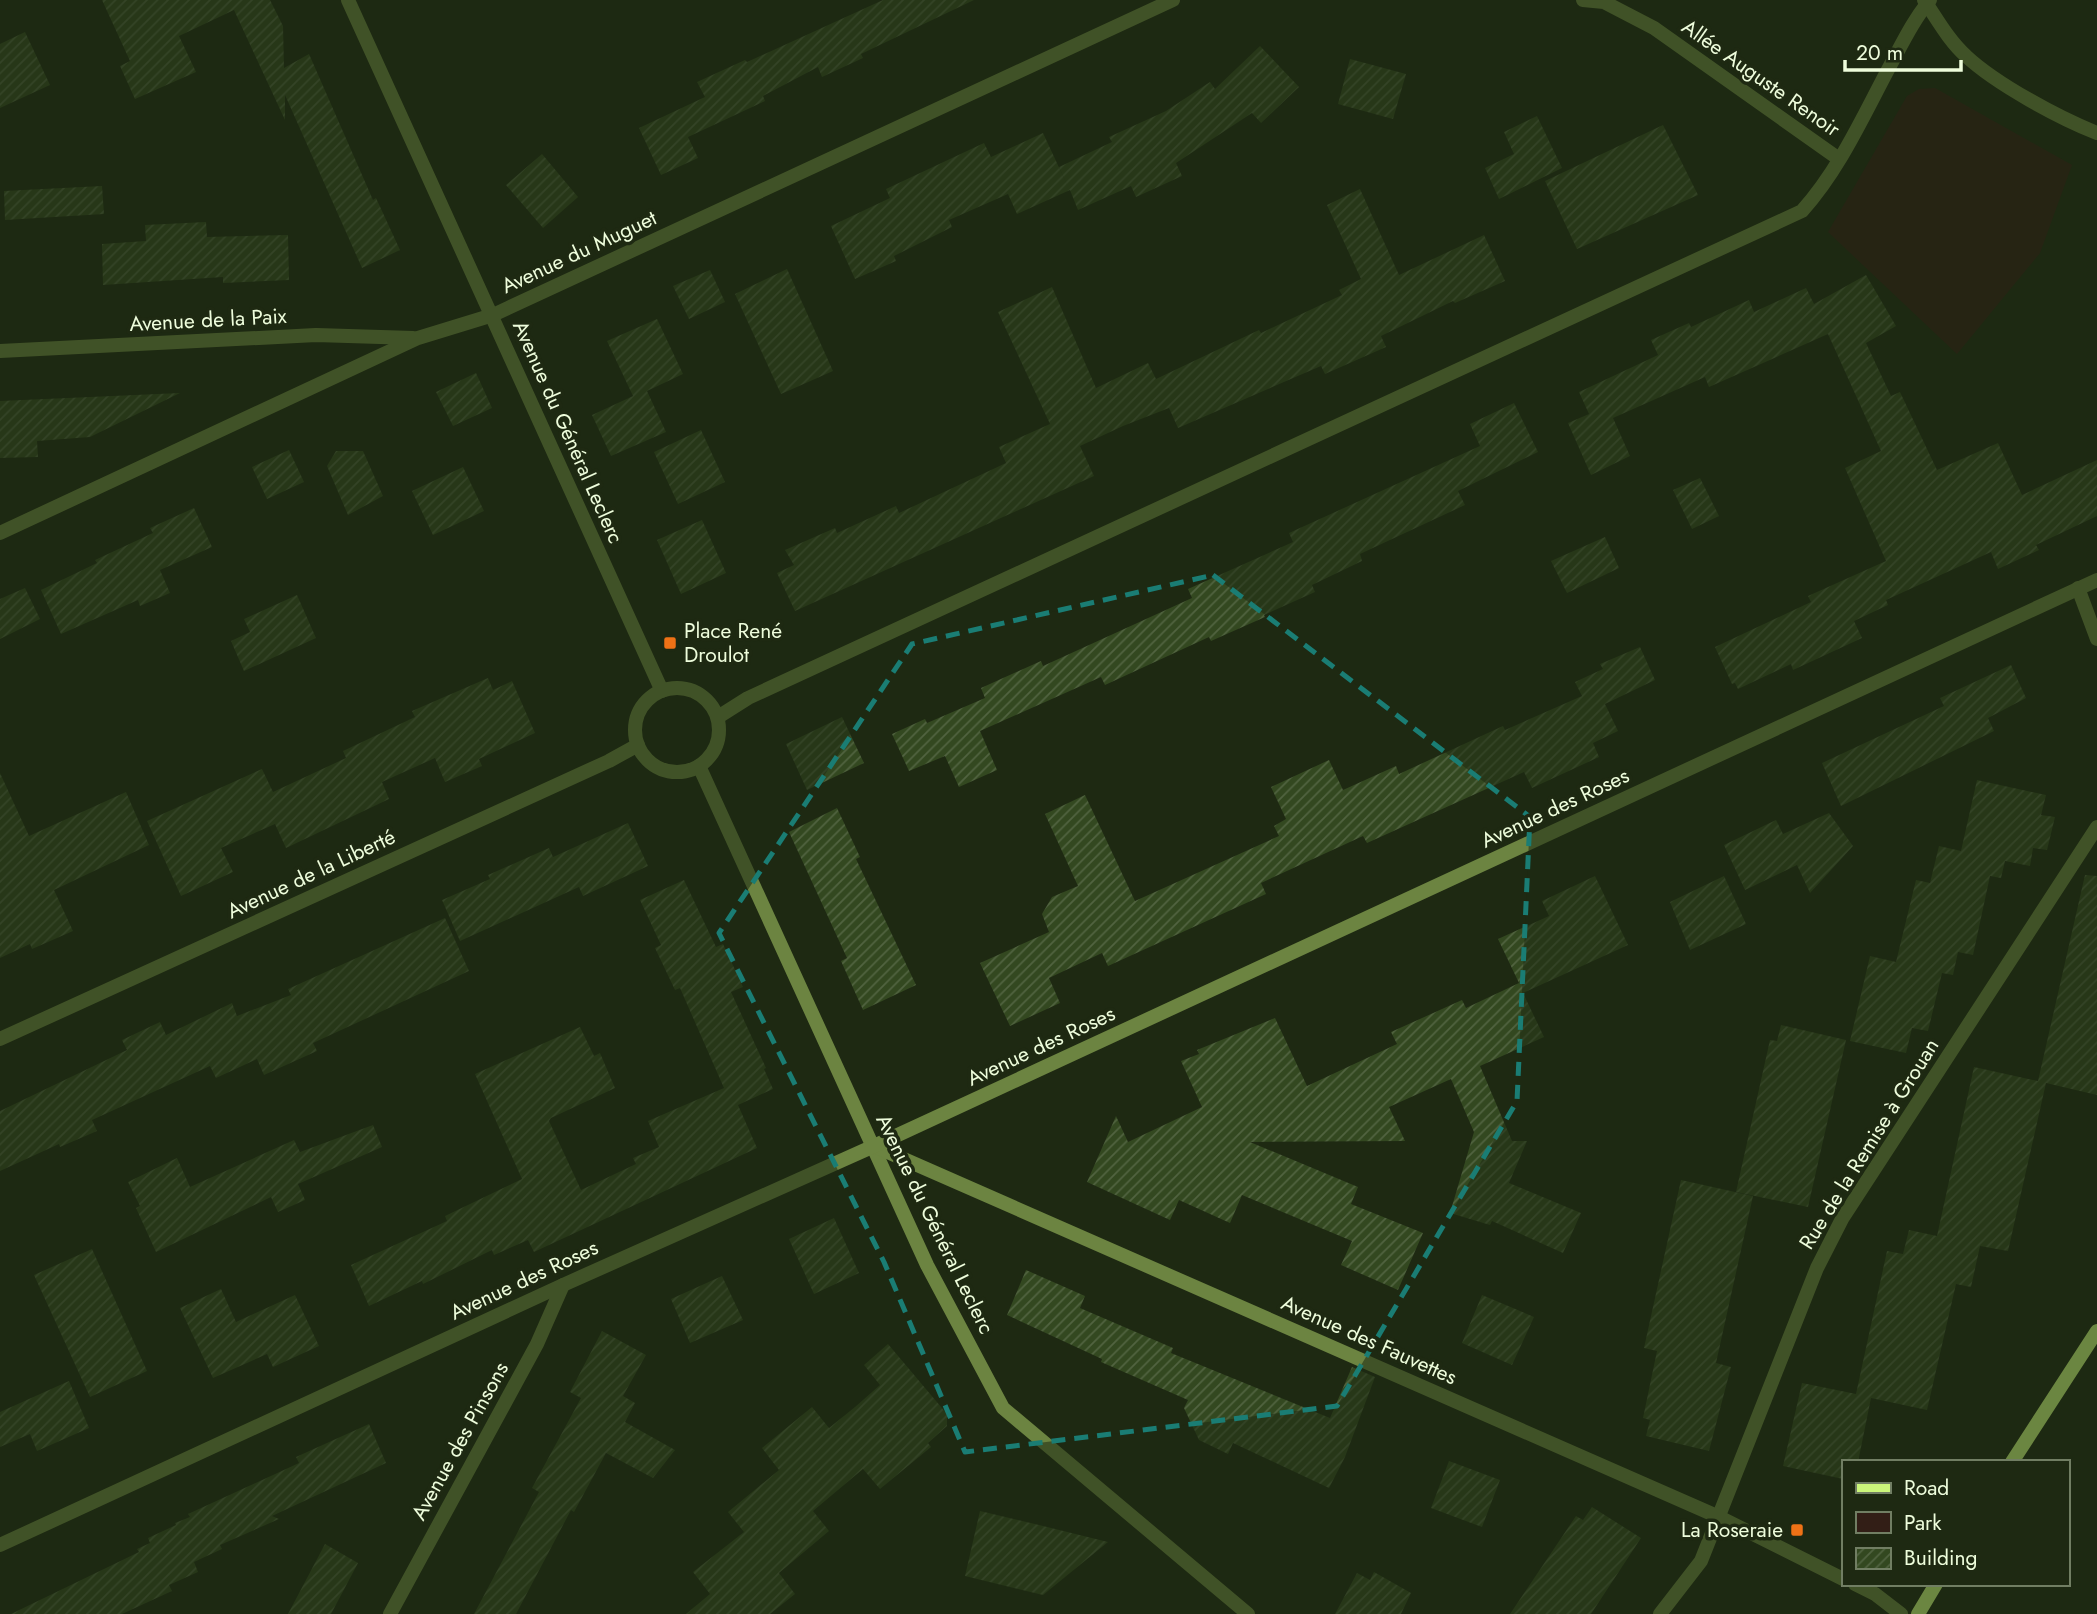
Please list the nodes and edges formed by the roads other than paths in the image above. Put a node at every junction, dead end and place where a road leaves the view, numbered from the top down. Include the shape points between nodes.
1 (348, 0) edge
2 (1173, 0) edge
3 (1583, 0) edge
4 (1927, 1) edge
5 (2097, 133) edge
6 (1839, 159) junction
7 (493, 315) junction
8 (418, 338) junction
9 (0, 351) edge
10 (0, 533) edge
11 (2097, 580) edge
12 (2078, 589) junction
13 (2097, 639) edge
14 (662, 691) junction
15 (718, 717) junction
16 (638, 745) junction
17 (699, 766) junction
18 (2097, 827) edge
19 (0, 1039) edge
20 (874, 1146) junction
21 (563, 1285) junction
22 (2097, 1331) edge
23 (2013, 1460) edge
24 (1718, 1517) junction
25 (0, 1545) edge
26 (1842, 1579) edge
27 (1859, 1586) edge
28 (1935, 1586) edge
29 (390, 1614) edge
30 (1248, 1614) edge
31 (1660, 1614) edge
32 (1901, 1614) edge
33 (1918, 1614) edge

1 - 7 street, Avenue du Général Leclerc
2 - 7 street, Avenue du Muguet
3 - 6 street, Allée Auguste Renoir via 1604,2 1654,28
4 - 5 street via 1967,57 2039,104
4 - 6 street
6 - 15 street via 1802,211 748,698
7 - 8 street, Avenue du Muguet
7 - 14 street, Avenue du Général Leclerc
8 - 9 street, Avenue de la Paix via 317,335
8 - 10 street, Avenue du Muguet
11 - 12 street, Avenue des Roses
12 - 13 street
12 - 20 street, Avenue des Roses
14 - 15 street via 676,688 702,695
14 - 16 street via 641,707 636,720
15 - 17 street via 716,745
16 - 17 street via 645,758 671,772
16 - 19 street, Avenue de la Liberté
17 - 20 street, Avenue du Général Leclerc
18 - 24 street, Rue de la Remise à Grouan via 1842,1219 1817,1268
20 - 21 street, Avenue des Roses
20 - 24 street, Avenue des Fauvettes
20 - 30 street, Avenue du Général Leclerc via 927,1265 1003,1409
21 - 25 street, Avenue des Roses
21 - 29 street, Avenue des Pinsons via 537,1344
22 - 23 street
24 - 26 street, Avenue des Fauvettes
24 - 31 street, Rue de la Remise à Grouan via 1701,1561
27 - 32 street
28 - 33 street

